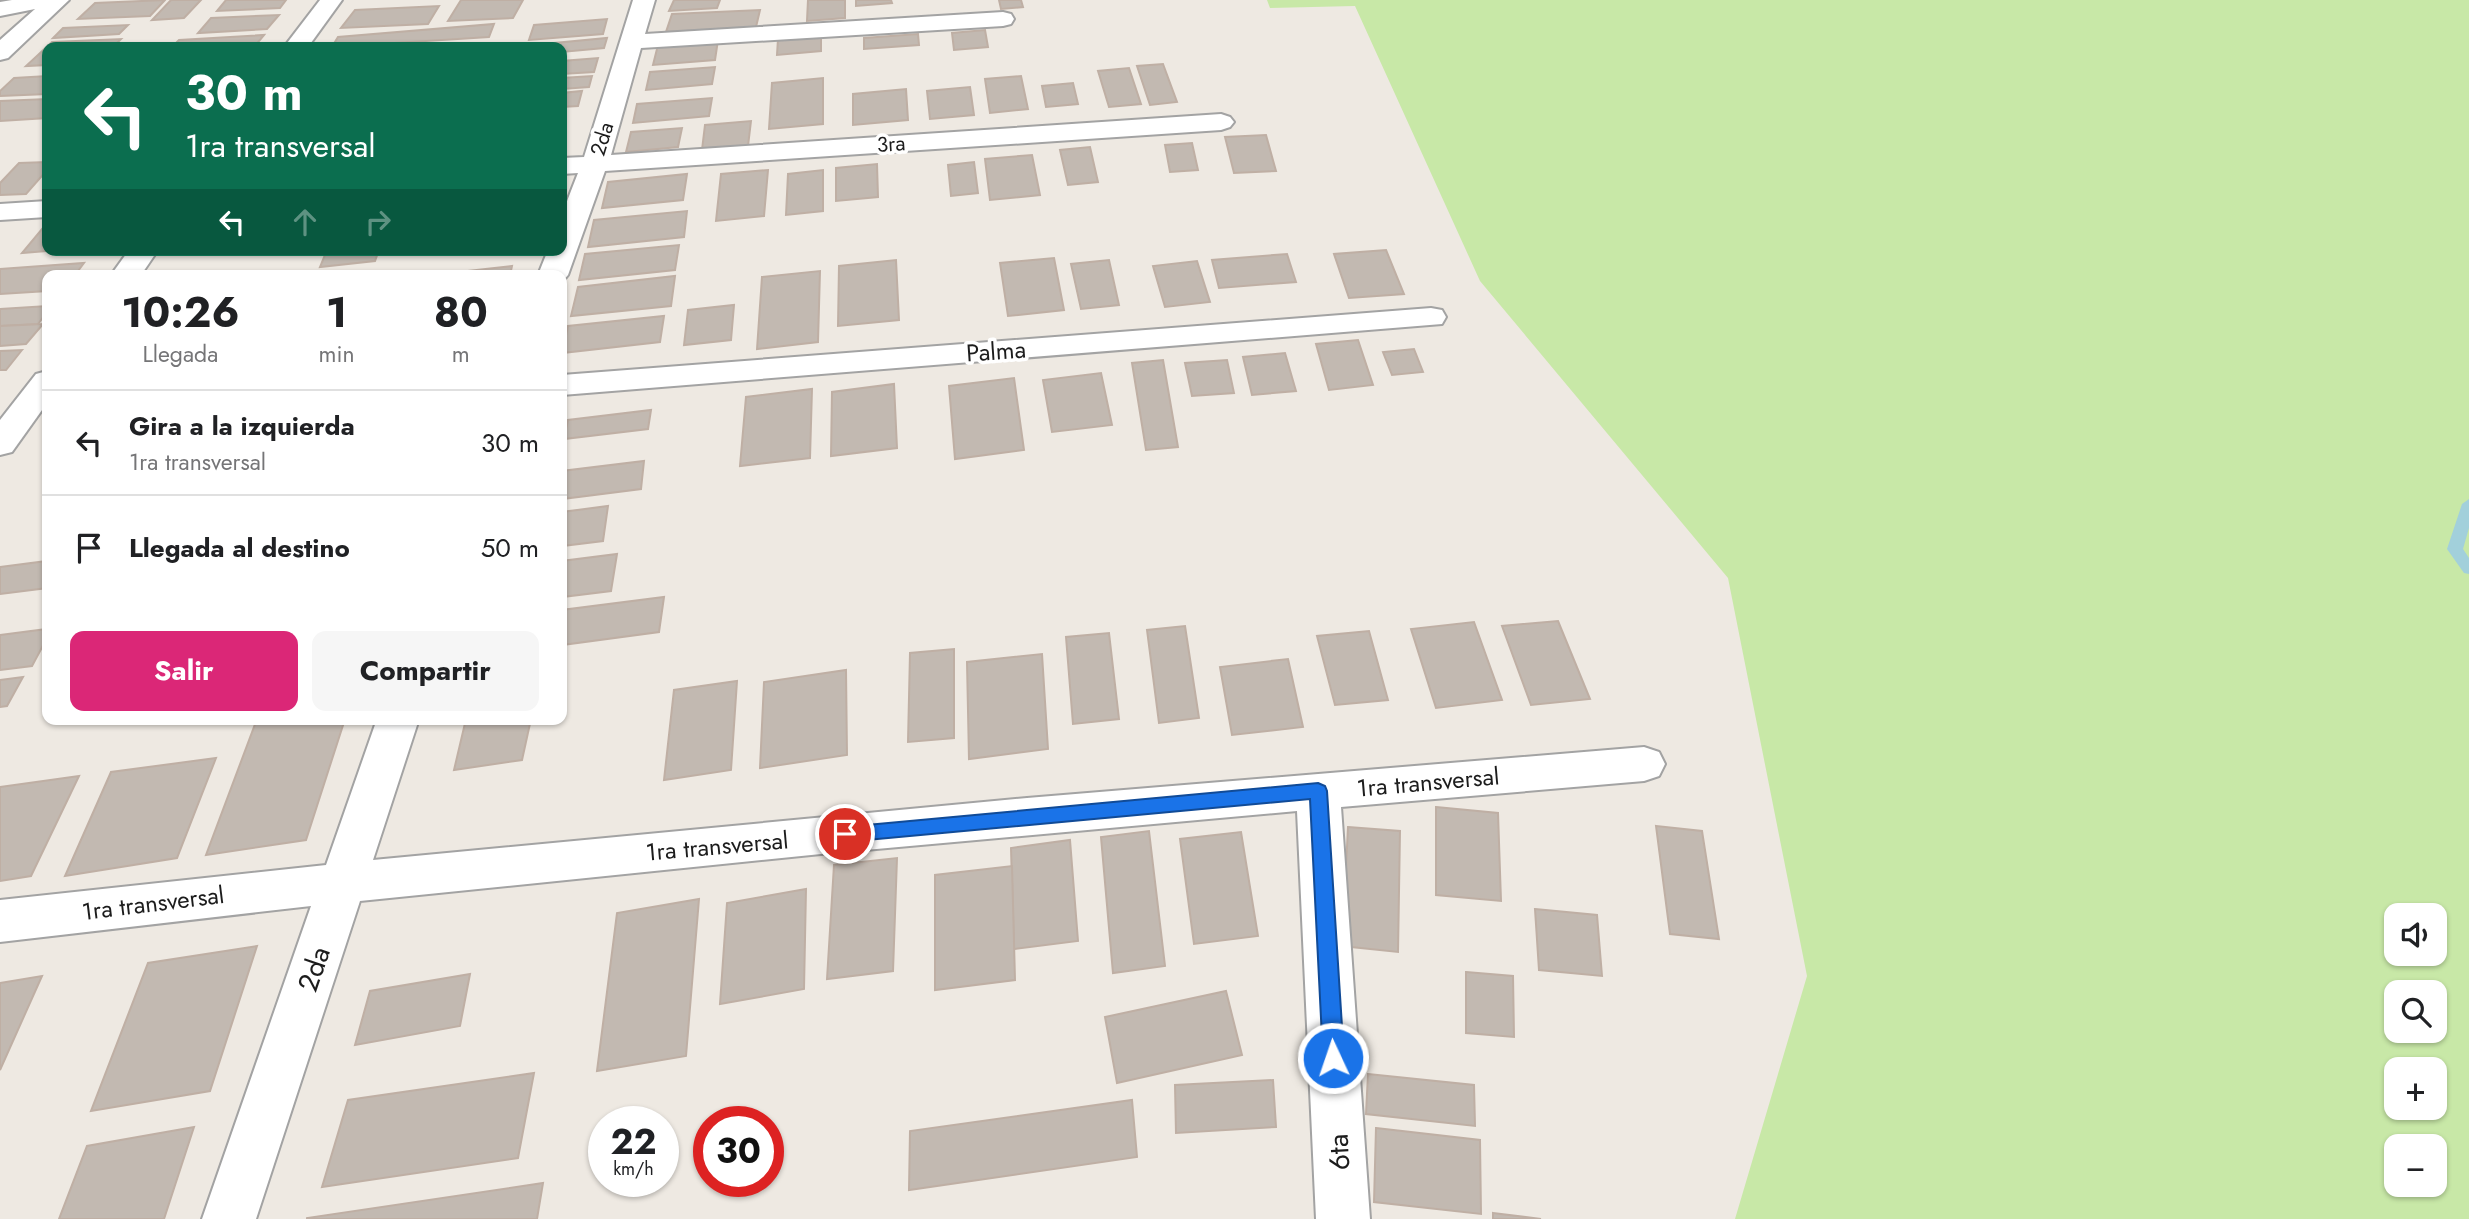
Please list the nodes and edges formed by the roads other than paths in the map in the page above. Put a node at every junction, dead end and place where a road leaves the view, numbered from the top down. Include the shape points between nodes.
1 (47, 0) edge
2 (58, 0) edge
3 (331, 0) edge
4 (644, 0) edge
5 (9, 5) edge
6 (1003, 19) dead end
7 (300, 42) edge
8 (631, 42) junction
9 (0, 53) edge
10 (1221, 122) dead end
11 (595, 163) junction
12 (567, 166) edge
13 (42, 209) edge
14 (0, 212) edge
15 (567, 236) edge
16 (140, 256) edge
17 (130, 270) edge
18 (1431, 317) dead end
19 (567, 385) edge
20 (42, 387) edge
21 (42, 428) edge
22 (4, 435) edge
23 (396, 725) edge
24 (1644, 764) dead end
25 (1318, 791) junction
26 (344, 881) junction
27 (0, 920) edge
28 (229, 1219) edge
29 (1342, 1219) edge

1 - 5 street
2 - 9 street
3 - 7 street
4 - 8 street, 2da
6 - 8 street
8 - 11 street, 2da
10 - 11 street, 3ra
11 - 12 street, 3ra
11 - 15 street, 2da
13 - 14 street
16 - 17 street
18 - 19 street, Palma
20 - 22 street
21 - 22 street
23 - 26 street, 2da
24 - 25 street, 1ra transversal
25 - 26 street, 1ra transversal
25 - 29 street, 6ta
26 - 27 street, 1ra transversal
26 - 28 street, 2da

